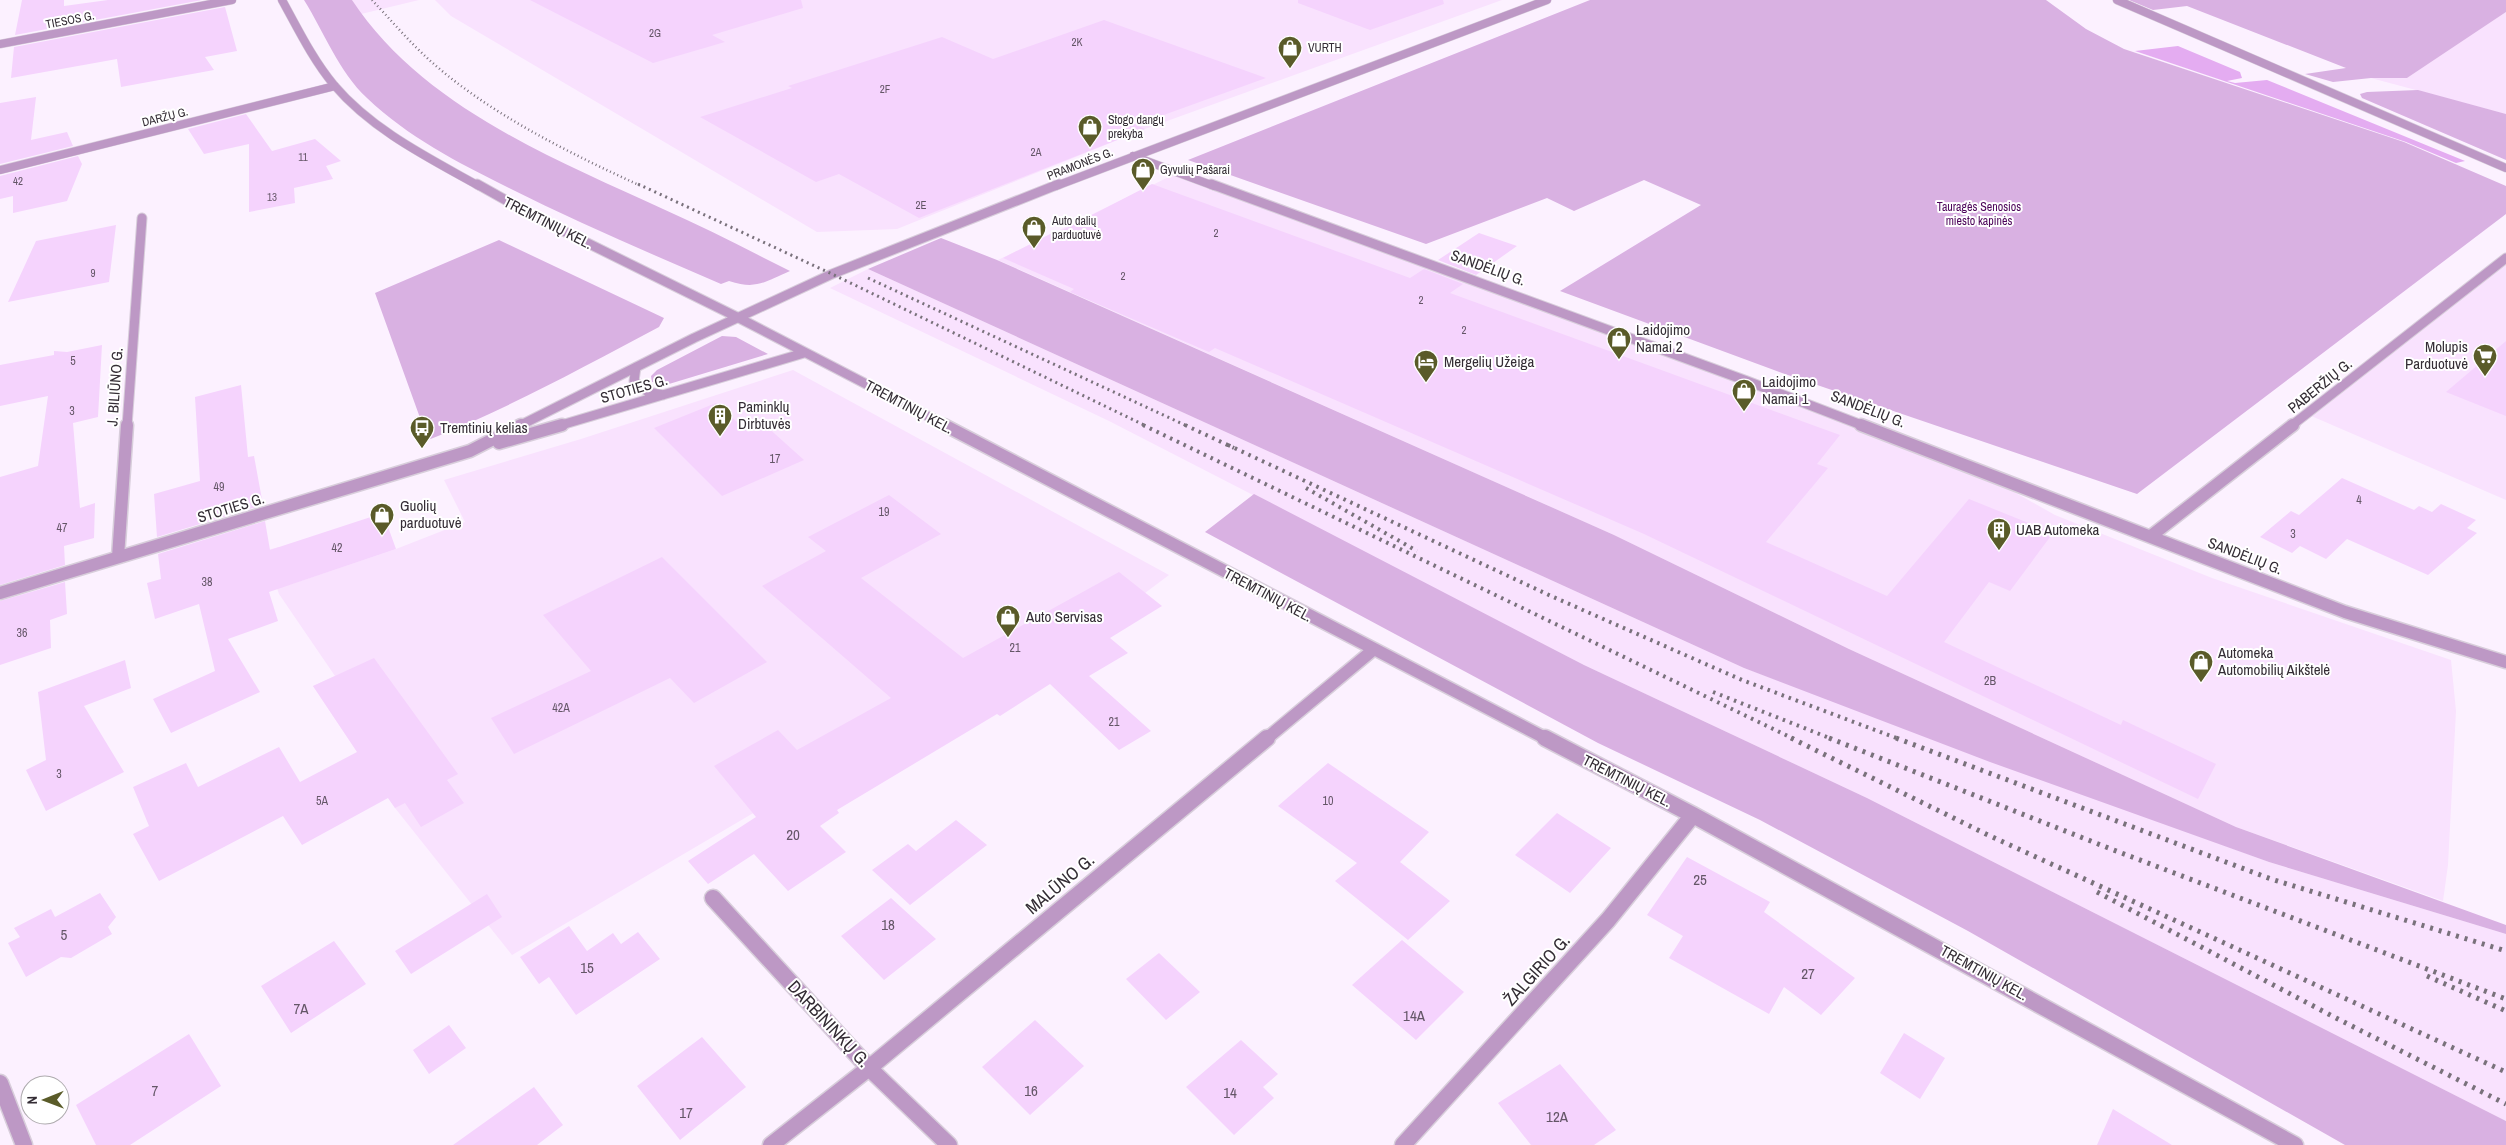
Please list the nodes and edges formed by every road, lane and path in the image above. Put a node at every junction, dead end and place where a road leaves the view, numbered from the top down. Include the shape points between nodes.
1 (232, 0) edge
2 (282, 0) edge
3 (1547, 0) edge
4 (2117, 0) edge
5 (0, 44) edge
6 (335, 86) junction
7 (1133, 156) junction
8 (2506, 168) edge
9 (0, 170) edge
10 (142, 218) dead end
11 (2506, 258) edge
12 (737, 318) junction
13 (804, 353) junction
14 (636, 367) junction
15 (665, 396) junction
16 (470, 451) junction
17 (2151, 536) junction
18 (118, 557) junction
19 (0, 593) edge
20 (1373, 650) junction
21 (2506, 662) edge
22 (1693, 815) junction
23 (713, 898) dead end
24 (869, 1068) junction
25 (0, 1083) edge
26 (24, 1145) edge
27 (771, 1145) edge
28 (949, 1145) edge
29 (1403, 1145) edge
30 (2295, 1145) edge

1 - 5 street, TIESOS G.
2 - 6 street, TREMTINIŲ KEL. via 317,62
3 - 7 street, PRAMONĖS G.
4 - 8 street
6 - 9 street, DARŽŲ G.
6 - 12 street, TREMTINIŲ KEL. via 367,117 425,156 543,221
7 - 12 street, PRAMONĖS G. via 832,274
7 - 17 street, SANDĖLIŲ G. via 1748,381
10 - 18 street, J. BILIŪNO G.
11 - 17 street, PABERŽIŲ G.
12 - 13 street, TREMTINIŲ KEL.
12 - 14 street, STOTIES G.
13 - 15 street, STOTIES G.
13 - 20 street, TREMTINIŲ KEL.
14 - 15 street via 634,381 640,388
14 - 16 street, STOTIES G.
15 - 16 street, STOTIES G.
16 - 18 street, STOTIES G.
17 - 21 street, SANDĖLIŲ G. via 2345,612
18 - 19 street, STOTIES G.
20 - 22 street, TREMTINIŲ KEL.
20 - 24 street, MALŪNO G.
22 - 29 street, ŽALGIRIO G. via 1608,920
22 - 30 street, TREMTINIŲ KEL.
23 - 24 street, DARBININKŲ G.
24 - 27 street, MALŪNO G.
24 - 28 street, DARBININKŲ G.
25 - 26 street

